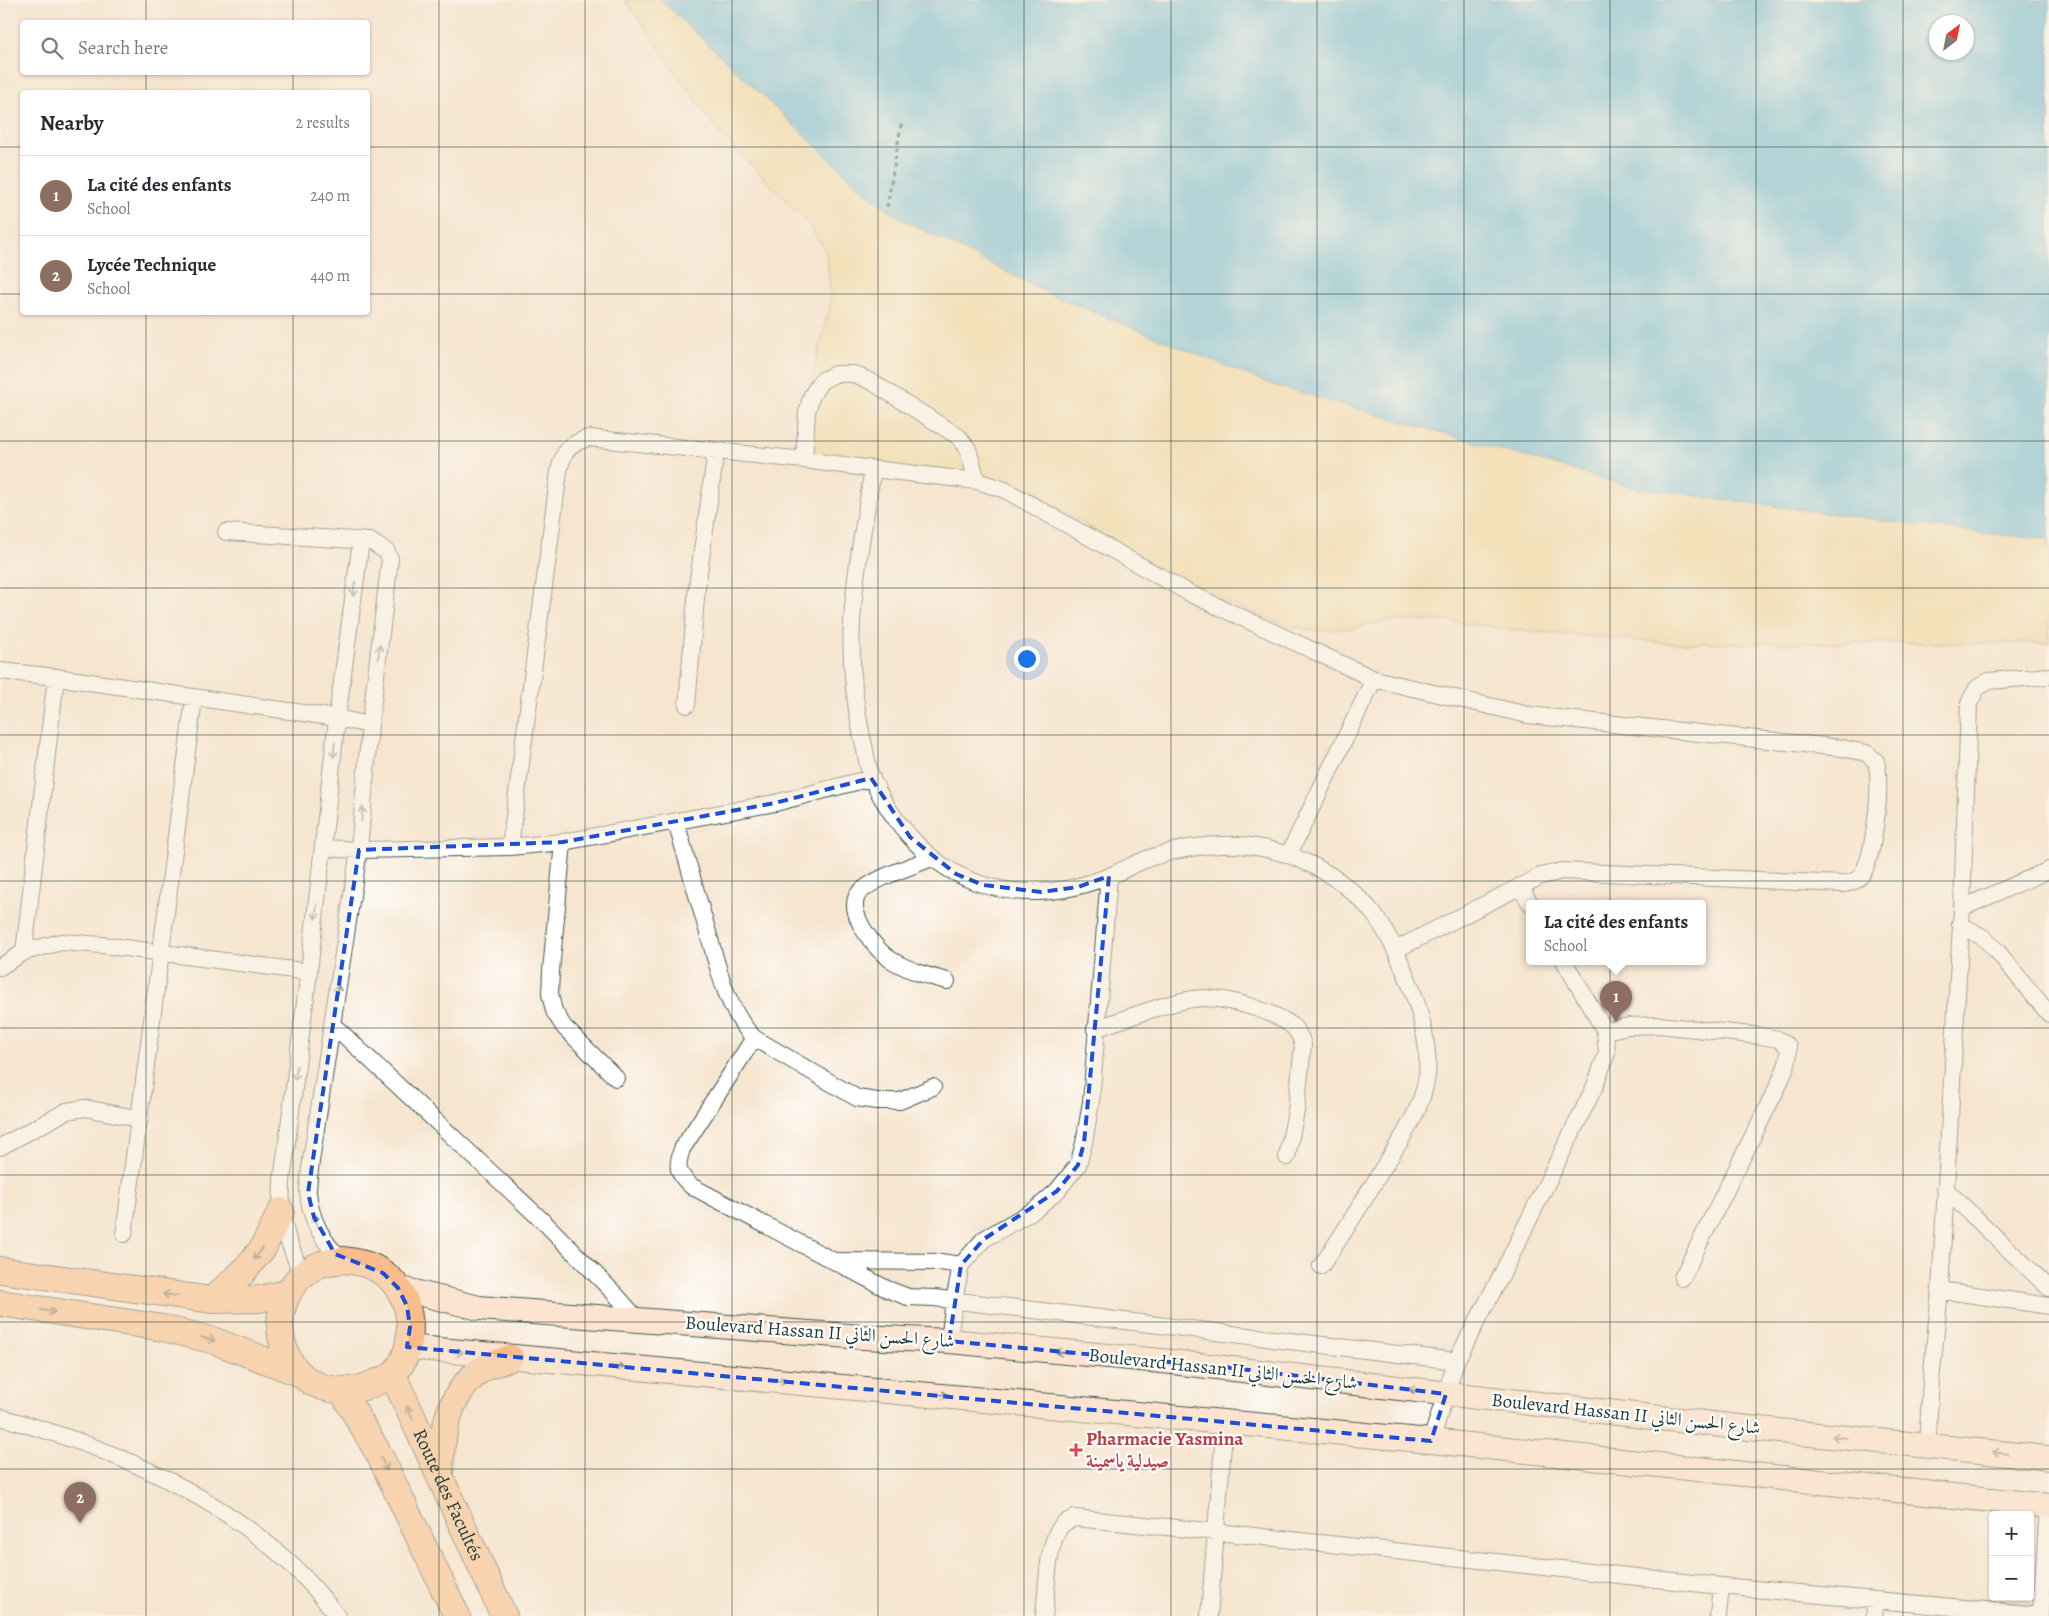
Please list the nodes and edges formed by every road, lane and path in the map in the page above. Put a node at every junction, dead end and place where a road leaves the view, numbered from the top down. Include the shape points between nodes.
1 (902, 120) dead end
2 (887, 207) dead end
3 (716, 451) junction
4 (804, 460) junction
5 (873, 469) junction
6 (977, 481) junction
7 (226, 532) dead end
8 (361, 541) junction
9 (0, 671) edge
10 (2049, 676) edge
11 (56, 677) junction
12 (1374, 679) junction
13 (194, 698) junction
14 (687, 704) dead end
15 (337, 718) junction
16 (370, 725) junction
17 (871, 778) junction
18 (676, 822) junction
19 (563, 842) junction
20 (510, 847) junction
21 (324, 848) junction
22 (359, 850) junction
23 (1289, 854) junction
24 (932, 858) junction
25 (2049, 870) edge
26 (1109, 876) junction
27 (1520, 886) junction
28 (1528, 900) edge
29 (1961, 916) junction
30 (1395, 950) junction
31 (24, 952) junction
32 (161, 953) junction
33 (1566, 965) edge
34 (0, 967) edge
35 (309, 972) junction
36 (946, 981) dead end
37 (2049, 1014) edge
38 (332, 1024) junction
39 (1096, 1029) junction
40 (1605, 1031) junction
41 (754, 1038) junction
42 (616, 1078) dead end
43 (933, 1087) dead end
44 (140, 1119) junction
45 (0, 1147) edge
46 (1287, 1156) dead end
47 (1945, 1189) junction
48 (281, 1211) junction
49 (124, 1234) dead end
50 (344, 1260) junction
51 (832, 1261) junction
52 (961, 1265) junction
53 (1321, 1266) dead end
54 (0, 1270) edge
55 (1682, 1278) dead end
56 (295, 1284) junction
57 (398, 1288) junction
58 (2049, 1288) edge
59 (1940, 1290) junction
60 (212, 1300) junction
61 (954, 1301) junction
62 (0, 1303) edge
63 (2049, 1306) edge
64 (637, 1319) junction
65 (949, 1341) junction
66 (407, 1347) junction
67 (510, 1358) junction
68 (1456, 1361) junction
69 (299, 1373) junction
70 (393, 1375) junction
71 (342, 1391) junction
72 (1446, 1394) junction
73 (0, 1417) edge
74 (1225, 1421) junction
75 (1431, 1441) junction
76 (1927, 1446) junction
77 (2049, 1458) edge
78 (440, 1474) junction
79 (2049, 1506) edge
80 (1217, 1532) junction
81 (2047, 1553) edge
82 (1721, 1586) junction
83 (1875, 1608) edge
84 (2041, 1615) edge
85 (337, 1616) edge
86 (457, 1616) edge
87 (504, 1616) edge
88 (1044, 1616) edge
89 (1209, 1616) edge
90 (1718, 1616) edge

1 - 2 path
3 - 4 street
3 - 14 street via 697,588
3 - 20 street via 588,438 573,443 563,453
4 - 5 street
4 - 6 street via 807,412 812,395 821,381 835,374 854,374 959,437 968,449
5 - 6 street
5 - 17 street via 852,623 857,712
6 - 12 street via 1035,505 1245,621
7 - 8 street
8 -> 15 street
16 -> 8 street via 390,560 380,546
9 - 11 street
10 - 29 street via 1989,681 1977,688 1969,703
11 - 13 street
11 - 31 street
12 - 23 street
12 - 27 street via 1528,715 1842,748 1866,753 1876,761 1879,782 1871,851 1862,874 1850,883 1562,871
13 - 15 street
13 - 32 street
15 - 16 street
15 -> 21 street
22 -> 16 street
17 - 18 street via 776,802
17 - 24 street via 910,837
18 - 19 street
18 - 41 street via 732,1007 743,1027
19 - 20 street
19 - 42 street via 550,994 554,1011 564,1028
20 - 22 street
21 - 22 street
21 -> 35 street
38 -> 22 street
23 - 26 street via 1240,845 1197,846 1153,857
23 - 30 street via 1321,869 1354,892 1375,915
24 - 26 street via 956,874 983,885 1014,891 1042,892 1078,887
24 - 36 street via 873,883 859,893 854,909 875,944 891,960 917,973
25 - 29 street
26 - 39 street
27 - 28 street
27 - 30 street
29 - 37 street via 1997,951
29 - 47 street
30 - 53 street via 1418,1008 1427,1052 1427,1075 1411,1121
31 - 32 street via 61,942
31 - 34 street
32 - 35 street
32 - 44 street
33 - 40 street
35 -> 48 street
50 -> 38 street via 335,1254 322,1235 308,1193
38 - 64 street via 547,1226
39 - 46 street via 1185,1001 1205,998 1257,1008 1288,1022 1301,1035 1303,1045
39 - 52 street via 1090,1102 1078,1165 1058,1192 984,1239
40 - 55 street via 1658,1024 1761,1036 1778,1039 1788,1046 1778,1086
40 - 68 street via 1607,1053 1594,1088
41 - 43 street via 857,1098 877,1102 900,1101
41 - 51 street via 682,1149 678,1170 691,1186
44 - 45 street via 85,1108 67,1111
44 - 49 street
47 - 58 street
47 - 59 street
48 - 56 street
48 -> 60 main road via 258,1254
50 - 56 main road via 321,1264
50 - 57 main road via 364,1263 383,1273
51 - 52 street
51 - 61 street via 908,1297
52 - 61 street
60 -> 54 main road
56 - 60 main road via 259,1299
56 - 69 main road via 280,1313 279,1335 286,1356
57 - 64 main road, Boulevard Hassan II شارع الحسن الثاني via 479,1308
57 - 66 main road via 410,1320
59 - 63 street
59 - 76 street
61 - 65 street
61 - 68 street
62 -> 69 main road via 163,1328 212,1340
64 - 65 main road, Boulevard Hassan II شارع الحسن الثاني
72 -> 65 main road, Boulevard Hassan II شارع الحسن الثاني via 1232,1368
66 -> 67 main road
66 - 70 main road via 405,1358
67 -> 74 main road
67 - 78 main road via 479,1371 458,1394 441,1440
68 - 72 street
69 - 71 main road via 319,1386
70 - 71 main road via 362,1389
78 -> 70 main road, Route des Facultés
71 -> 86 main road via 380,1456
72 - 75 street
76 -> 72 main road, Boulevard Hassan II شارع الحسن الثاني
73 - 85 street via 47,1429 105,1452 214,1504 268,1543 321,1594
74 - 75 main road
74 - 80 street
75 - 79 main road
77 -> 76 main road, Boulevard Hassan II شارع الحسن الثاني
78 - 87 main road, Route des Facultés
79 - 81 street
80 - 82 street
80 - 88 street via 1075,1518 1065,1522 1055,1538 1050,1558
80 - 89 street
81 - 84 street
82 - 83 street
82 - 90 street
83 - 84 street

